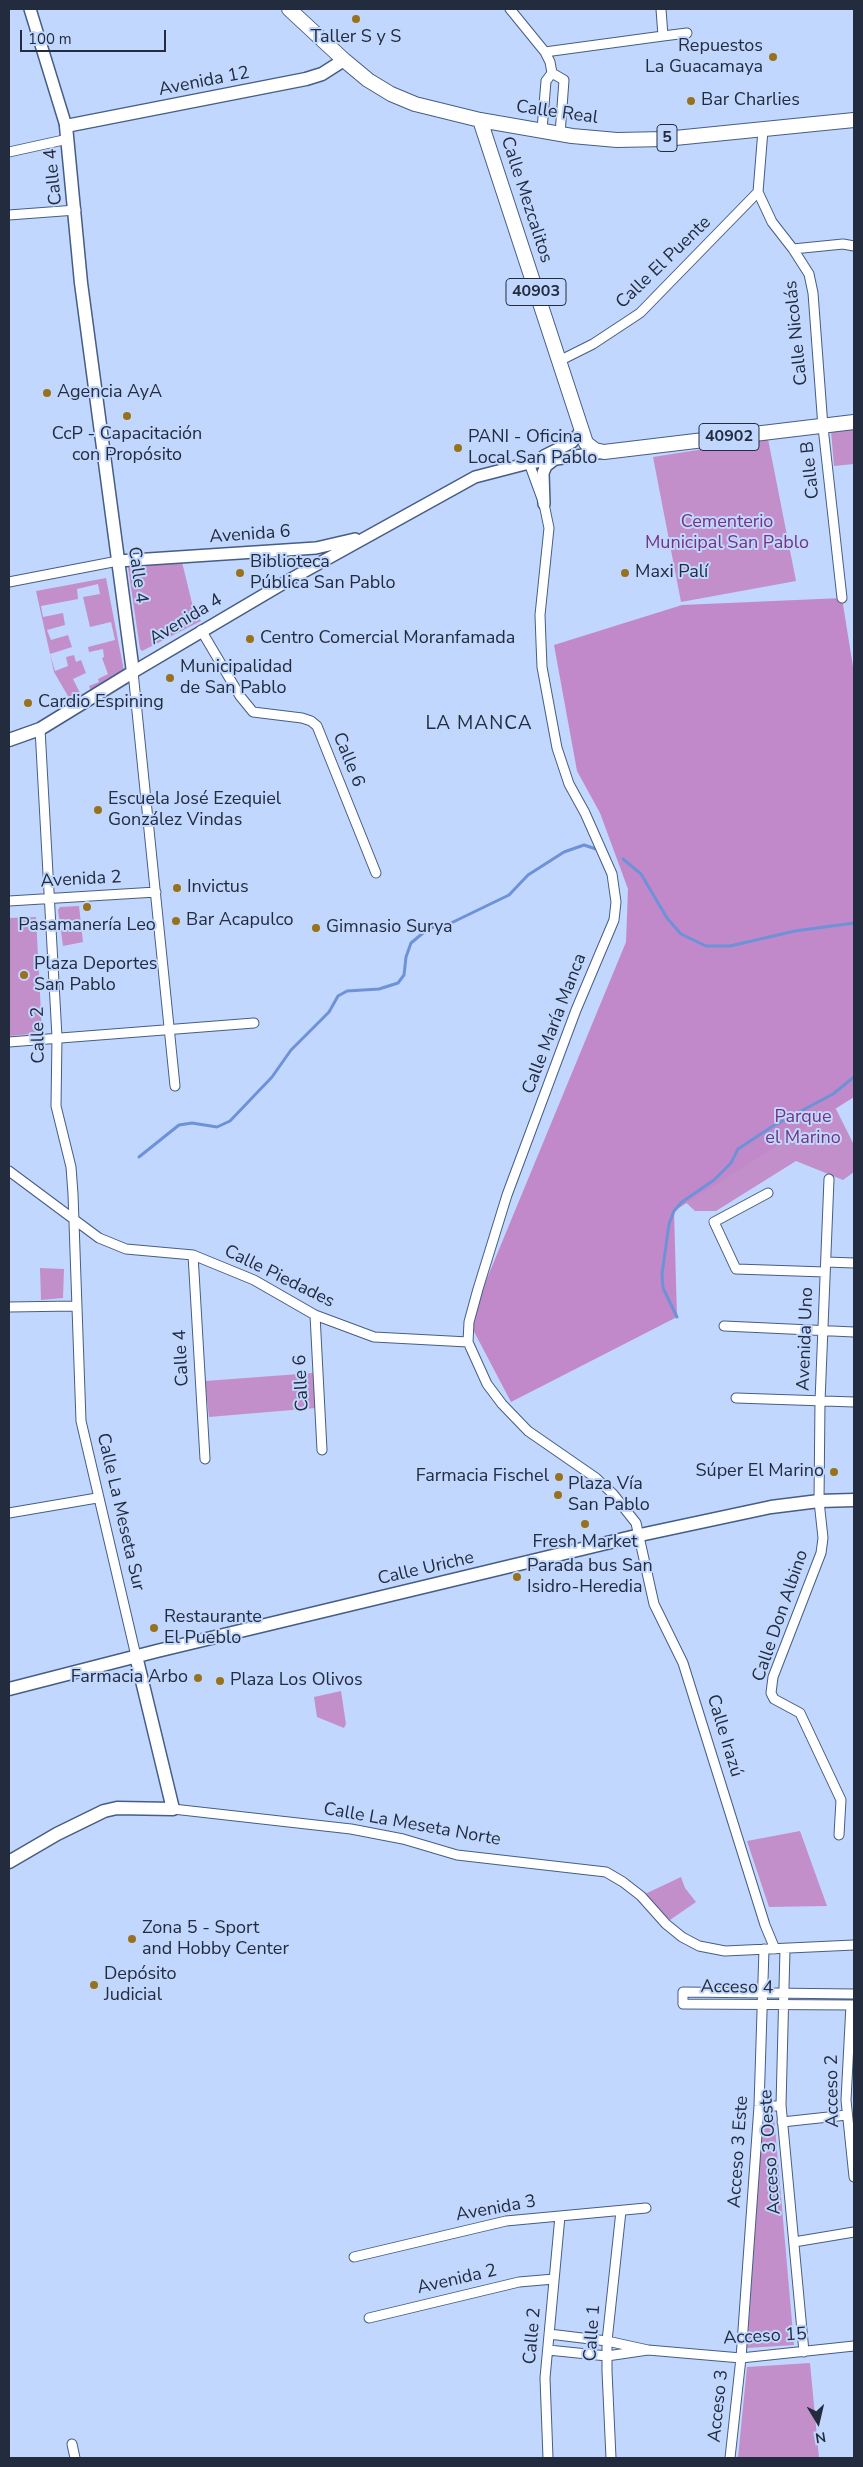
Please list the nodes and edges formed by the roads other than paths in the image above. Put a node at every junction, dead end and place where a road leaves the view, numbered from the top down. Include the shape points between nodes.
1 (30, 9) edge
2 (289, 9) edge
3 (510, 9) edge
4 (662, 9) edge
5 (687, 33) dead end
6 (663, 36) junction
7 (545, 52) junction
8 (344, 60) junction
9 (552, 73) junction
10 (480, 120) junction
11 (854, 120) edge
12 (542, 130) junction
13 (763, 130) junction
14 (67, 132) junction
15 (560, 134) junction
16 (9, 152) edge
17 (758, 192) junction
18 (76, 210) junction
19 (9, 215) edge
20 (854, 246) edge
21 (793, 249) junction
22 (559, 361) junction
23 (854, 422) edge
24 (822, 427) junction
25 (582, 431) junction
26 (604, 452) junction
27 (555, 459) junction
28 (529, 463) junction
29 (544, 504) junction
30 (382, 530) junction
31 (316, 548) junction
32 (118, 561) junction
33 (289, 580) junction
34 (9, 582) edge
35 (842, 598) dead end
36 (202, 630) junction
37 (133, 672) junction
38 (40, 729) junction
39 (9, 740) edge
40 (376, 874) dead end
41 (156, 892) junction
42 (49, 898) junction
43 (9, 901) edge
44 (254, 1023) dead end
45 (169, 1028) junction
46 (57, 1037) junction
47 (9, 1042) edge
48 (175, 1086) dead end
49 (9, 1171) edge
50 (829, 1179) dead end
51 (768, 1193) dead end
52 (72, 1218) junction
53 (193, 1255) junction
54 (826, 1262) junction
55 (854, 1263) edge
56 (825, 1272) junction
57 (75, 1306) junction
58 (9, 1307) edge
59 (315, 1315) junction
60 (724, 1326) dead end
61 (822, 1330) junction
62 (854, 1332) edge
63 (468, 1342) junction
64 (736, 1398) dead end
65 (820, 1401) junction
66 (854, 1402) edge
67 (322, 1450) dead end
68 (205, 1459) dead end
69 (97, 1498) junction
70 (854, 1500) edge
71 (819, 1501) junction
72 (9, 1513) edge
73 (640, 1535) junction
74 (136, 1656) junction
75 (119, 1661) junction
76 (140, 1672) junction
77 (9, 1689) edge
78 (166, 1784) junction
79 (117, 1808) junction
80 (173, 1809) junction
81 (839, 1835) dead end
82 (15, 1856) edge
83 (9, 1862) edge
84 (854, 1945) edge
85 (764, 1949) junction
86 (775, 1949) junction
87 (785, 1949) junction
88 (763, 1992) junction
89 (785, 1993) junction
90 (854, 1994) edge
91 (763, 2005) junction
92 (785, 2005) junction
93 (853, 2005) edge
94 (759, 2106) junction
95 (781, 2106) junction
96 (848, 2114) junction
97 (782, 2122) junction
98 (854, 2177) edge
99 (646, 2208) dead end
100 (621, 2210) junction
101 (560, 2216) junction
102 (854, 2232) edge
103 (794, 2242) junction
104 (354, 2257) dead end
105 (554, 2279) junction
106 (369, 2318) dead end
107 (549, 2334) junction
108 (608, 2340) junction
109 (854, 2346) edge
110 (548, 2350) junction
111 (648, 2350) junction
112 (804, 2352) junction
113 (607, 2356) junction
114 (740, 2358) junction
115 (72, 2444) dead end
116 (76, 2458) edge
117 (548, 2458) edge
118 (611, 2458) edge
119 (730, 2458) edge

1 - 14 street
2 - 8 main road, Calle Real / 5
3 - 7 street
4 - 6 street
5 - 6 street
6 - 7 street
7 - 9 street
8 - 10 main road, Calle Real / 5 via 391,94 415,104
8 - 14 main road, Avenida 12 via 322,74 306,79
9 - 12 street via 546,81
9 - 15 street via 564,80
10 - 12 main road, Calle Real / 5
10 - 22 main road, Calle Mezcalitos / 40903
11 - 13 main road, Calle Real / 5
12 - 15 main road, Calle Real / 5
13 - 15 main road, Calle Real / 5 via 618,140
13 - 17 street, Calle Nicolás
14 - 16 street
14 - 18 main road, Calle 4
17 - 21 street, Calle Nicolás via 772,222
17 - 22 street, Calle El Puente via 640,313 593,344
18 - 19 street
18 - 32 main road, Calle 4 via 82,291
20 - 21 street via 843,244
21 - 24 street, Calle Nicolás via 808,274 813,293
22 - 25 main road, Calle Mezcalitos / 40903
23 - 24 main road, 40902
24 - 26 main road, 40902
24 - 35 street, Calle B
25 - 26 main road, Calle Mezcalitos / 40903 via 586,443 594,450
25 - 28 street via 558,451
26 - 27 street, 40902
27 - 28 street, 40902
27 - 29 street via 543,473
28 - 29 street, Calle María Manca
28 - 30 street, 40902 via 475,477
29 - 63 street, Calle María Manca via 549,528 540,615 542,666 557,748 568,784 585,813 612,874 615,911 507,1195 469,1322
30 - 31 street, Avenida 6 / 40902
30 - 33 street, Avenida 4
31 - 32 street, Avenida 6 / 40902
31 - 33 street via 320,552 319,558
32 - 34 street
32 - 37 main road, Calle 4
33 - 36 street, Avenida 4
36 - 37 street, Avenida 4
36 - 40 street, Calle 6 via 240,696 253,712 302,718 317,726
37 - 38 main road, Avenida 4
37 - 41 street, Calle 4
38 - 39 main road, Avenida 4
38 - 42 street, Calle 2
41 - 42 street, Avenida 2
41 - 45 street, Calle 4
42 - 43 street, Avenida 2
42 - 46 street, Calle 2
44 - 45 street
45 - 46 street
45 - 48 street, Calle 4
46 - 47 street
46 - 52 street, Calle 2 via 56,1106 72,1167
49 - 52 street, Calle Piedades
50 - 54 street, Avenida Uno
51 - 56 street via 714,1222 736,1269
52 - 53 street, Calle Piedades via 99,1238 126,1249
52 - 57 street, Calle La Meseta Sur
53 - 59 street, Calle Piedades via 254,1280
53 - 68 street, Calle 4
54 - 55 street
54 - 56 street, Avenida Uno
56 - 61 street, Avenida Uno
57 - 58 street
57 - 69 street, Calle La Meseta Sur via 81,1421
59 - 63 street, Calle Piedades via 374,1336
59 - 67 street, Calle 6
60 - 61 street
61 - 62 street
61 - 65 street, Avenida Uno
63 - 73 street, Calle María Manca via 487,1384 502,1404 528,1431 596,1478 613,1494 636,1523
64 - 65 street
65 - 66 street
65 - 71 street, Avenida Uno
69 - 72 street
69 - 74 street, Calle La Meseta Sur
70 - 71 main road, Calle Uriche
71 - 73 main road, Calle Uriche via 771,1507
71 - 81 street, Calle Don Albino via 823,1538 821,1553 773,1677 771,1693 772,1698 800,1713 841,1800
73 - 74 main road, Calle Uriche
73 - 86 street, Calle Irazú via 654,1604 683,1663
74 - 75 main road, Calle Uriche
74 - 76 main road, Calle La Meseta Sur
75 - 76 main road via 134,1663
75 - 77 main road, Calle Uriche
76 - 78 main road, Calle La Meseta Sur
78 - 79 main road via 162,1798
78 - 80 main road, Calle La Meseta Sur
79 - 80 main road, Calle La Meseta Norte
79 - 82 main road, Calle La Meseta Norte
80 - 85 street, Calle La Meseta Norte via 351,1830 403,1839 457,1855 606,1872 641,1896 676,1933 699,1946 725,1951
82 - 83 main road, Calle La Meseta Norte
84 - 87 street, Calle La Meseta Norte
85 - 86 street, Calle La Meseta Norte
85 - 88 street, Acceso 3 Este
86 - 87 street, Calle La Meseta Norte
87 - 89 street, Acceso 3 Oeste
88 - 89 street, Acceso 4
88 - 91 street, Acceso 3 Este
88 - 91 street, Acceso 4 via 683,1992 683,2004
89 - 90 street, Acceso 4
89 - 92 street, Acceso 3 Oeste
91 - 92 street, Acceso 4
91 - 94 street, Acceso 3 Este
92 - 93 street, Acceso 4
92 - 95 street, Acceso 3 Oeste
93 - 96 street, Acceso 2 via 846,2100
94 - 95 street
94 - 114 street, Acceso 3 Este
95 - 97 street, Acceso 3 Oeste
96 - 97 street
96 - 98 street, Acceso 2
97 - 103 street, Acceso 3 Oeste
99 - 100 street, Avenida 3
100 - 101 street, Avenida 3
100 - 108 street, Calle 1
101 - 104 street, Avenida 3 via 506,2221
101 - 105 street, Calle 2
102 - 103 street
103 - 112 street, Acceso 3 Oeste
105 - 106 street, Avenida 2 via 519,2282
105 - 107 street, Calle 2
107 - 108 street
107 - 110 street, Calle 2
108 - 111 street
108 - 113 street, Calle 1
109 - 112 street, Acceso 15
110 - 113 street
110 - 117 street, Calle 2 via 545,2378
111 - 113 street
111 - 114 street, Acceso 15
112 - 114 street, Acceso 15
113 - 118 street, Calle 1
114 - 119 street, Acceso 3
115 - 116 street

